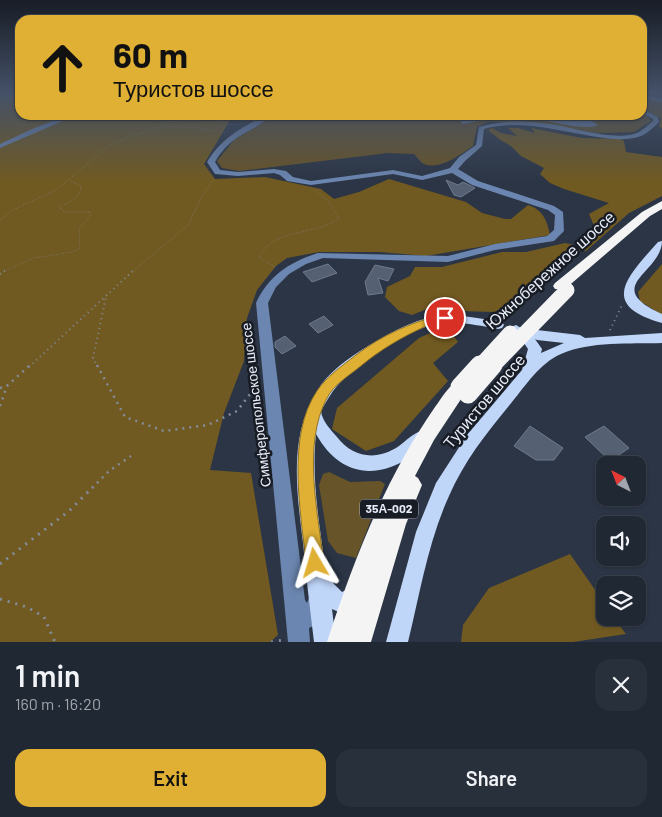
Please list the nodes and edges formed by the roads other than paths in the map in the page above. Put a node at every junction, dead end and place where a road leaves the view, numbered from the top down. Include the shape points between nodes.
1 (56, 122) edge
2 (255, 122) edge
3 (527, 122) edge
4 (566, 122) edge
5 (590, 122) edge
6 (656, 122) edge
7 (530, 125) junction
8 (0, 146) edge
9 (453, 170) junction
10 (662, 204) edge
11 (662, 210) edge
12 (662, 244) edge
13 (564, 288) junction
14 (662, 319) edge
15 (498, 324) dead end
16 (516, 330) dead end
17 (537, 335) dead end
18 (662, 338) edge
19 (605, 341) junction
20 (524, 378) junction
21 (464, 391) junction
22 (313, 414) junction
23 (430, 430) junction
24 (316, 575) junction
25 (319, 598) junction
26 (354, 598) junction
27 (295, 604) junction
28 (299, 642) edge
29 (325, 642) edge
30 (341, 642) edge
31 (357, 642) edge
32 (397, 642) edge

1 - 8 street
2 - 9 street via 232,134 215,154 211,162 218,172 274,171 295,181 310,183 393,172 422,178
3 - 7 street
4 - 5 street via 595,125
6 - 7 street via 631,136
7 - 9 street via 492,123 481,128 479,146 462,158
9 - 27 street, Симферопольское шоссе via 475,183 551,208 560,214 559,231 550,239 448,258 322,255 284,271 267,291 262,303
10 - 13 highway, Южнобережное шоссе / 35А-002 via 646,214
11 - 13 highway, Южнобережное шоссе / 35А-002
12 - 14 main road via 638,272 628,291 629,299 638,309
13 - 21 highway, Южнобережное шоссе / 35А-002, bridge
15 - 22 main road via 445,318 422,323 386,341 351,365 321,395
16 - 20 main road via 527,337 535,350
17 - 19 main road, Туристов шоссе
18 - 19 main road, Туристов шоссе
19 - 20 main road, Туристов шоссе via 555,351
20 - 32 main road, Туристов шоссе via 486,422 452,470 435,507
21 - 23 highway, Южнобережное шоссе / 35А-002
21 - 31 highway, Южнобережное шоссе / 35А-002 via 416,471 395,524
22 - 23 main road via 340,453 365,465 392,459 412,447
22 - 24 main road via 306,470
23 - 26 highway, Южнобережное шоссе / 35А-002 via 387,513
24 - 25 main road
24 - 26 main road via 334,600 343,603
25 - 27 street via 317,609 309,618 300,614
25 - 29 main road
26 - 30 highway, Южнобережное шоссе / 35А-002
27 - 28 street, Симферопольское шоссе

